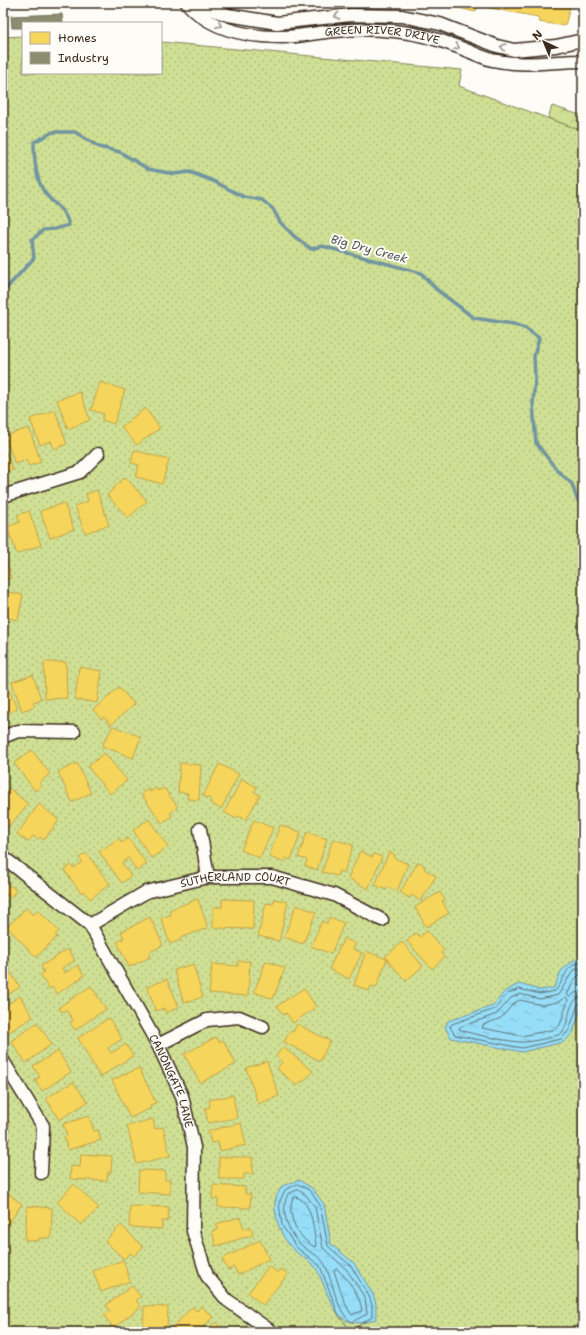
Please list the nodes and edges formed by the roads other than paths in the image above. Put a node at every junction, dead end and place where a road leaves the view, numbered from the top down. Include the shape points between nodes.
1 (188, 3) edge
2 (193, 3) edge
3 (583, 40) edge
4 (583, 61) edge
5 (98, 454) dead end
6 (3, 496) edge
7 (74, 732) dead end
8 (3, 736) edge
9 (200, 829) dead end
10 (3, 857) edge
11 (208, 877) junction
12 (382, 920) dead end
13 (90, 925) junction
14 (263, 1027) dead end
15 (158, 1044) junction
16 (3, 1061) edge
17 (41, 1173) dead end
18 (272, 1332) edge

1 -> 4 street, GREEN RIVER DRIVE via 211,21 243,33 282,37 374,29 416,35 491,60 522,64
3 -> 2 street, GREEN RIVER DRIVE via 556,46 514,50 440,24 402,16 351,14 277,23 221,13
5 - 6 street via 80,472
7 - 8 street via 18,731
9 - 11 street
10 - 13 street, CANONGATE LANE
11 - 12 street, SUTHERLAND COURT via 272,877 334,894
11 - 13 street, SUTHERLAND COURT via 146,892
13 - 15 street, CANONGATE LANE
14 - 15 street via 239,1017 207,1020
15 - 18 street, CANONGATE LANE via 182,1096 194,1147 193,1231 207,1276 227,1300
16 - 17 street via 43,1126

